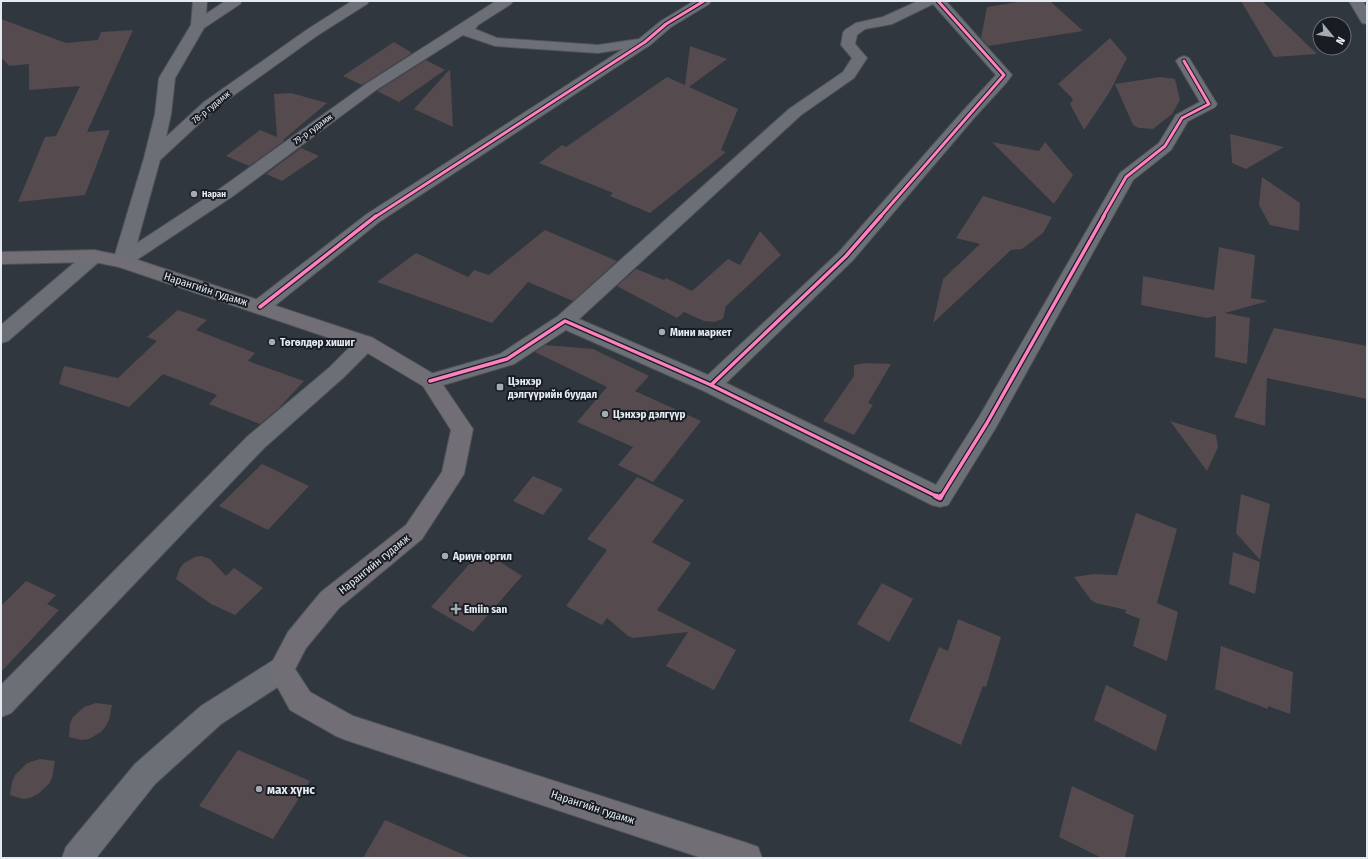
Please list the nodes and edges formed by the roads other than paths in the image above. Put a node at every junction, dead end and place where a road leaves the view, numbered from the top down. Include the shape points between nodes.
1 (200, 1) edge
2 (235, 1) edge
3 (362, 1) edge
4 (506, 1) edge
5 (704, 1) edge
6 (929, 1) edge
7 (938, 1) edge
8 (473, 22) junction
9 (198, 25) junction
10 (645, 42) junction
11 (1184, 61) dead end
12 (152, 158) junction
13 (94, 256) junction
14 (1, 258) edge
15 (122, 261) junction
16 (260, 307) junction
17 (565, 321) junction
18 (1, 336) edge
19 (366, 343) junction
20 (430, 381) junction
21 (711, 385) junction
22 (281, 670) junction
23 (1, 704) edge
24 (78, 858) edge
25 (747, 858) edge

1 - 9 street
2 - 9 street
3 - 12 street, 78-р гудамж via 313,32 210,105
4 - 8 street, 79-р гудамж
5 - 10 street via 666,24
6 - 17 street via 887,22 861,26 850,33 848,45 860,58 849,75 794,112
7 - 21 street via 1004,75 846,256
8 - 10 street via 467,31 495,42 598,49
8 - 15 street, 79-р гудамж via 371,87 227,192
9 - 12 street via 167,78 163,114
10 - 16 street via 373,218
11 - 21 street via 1208,104 1182,118 1165,146 1126,177 987,423 940,498
12 - 15 street
13 - 14 main road, Нарангийн гудамж
13 - 15 main road, Нарангийн гудамж
13 - 18 street
15 - 16 main road, Нарангийн гудамж
16 - 19 main road, Нарангийн гудамж
17 - 20 street via 507,359
17 - 21 street
19 - 20 main road, Нарангийн гудамж
19 - 23 street via 337,372 256,442
20 - 22 main road, Нарангийн гудамж via 462,429 452,474 414,532 330,600 297,640
22 - 24 street via 211,715 145,774
22 - 25 main road, Нарангийн гудамж via 300,701 346,728

